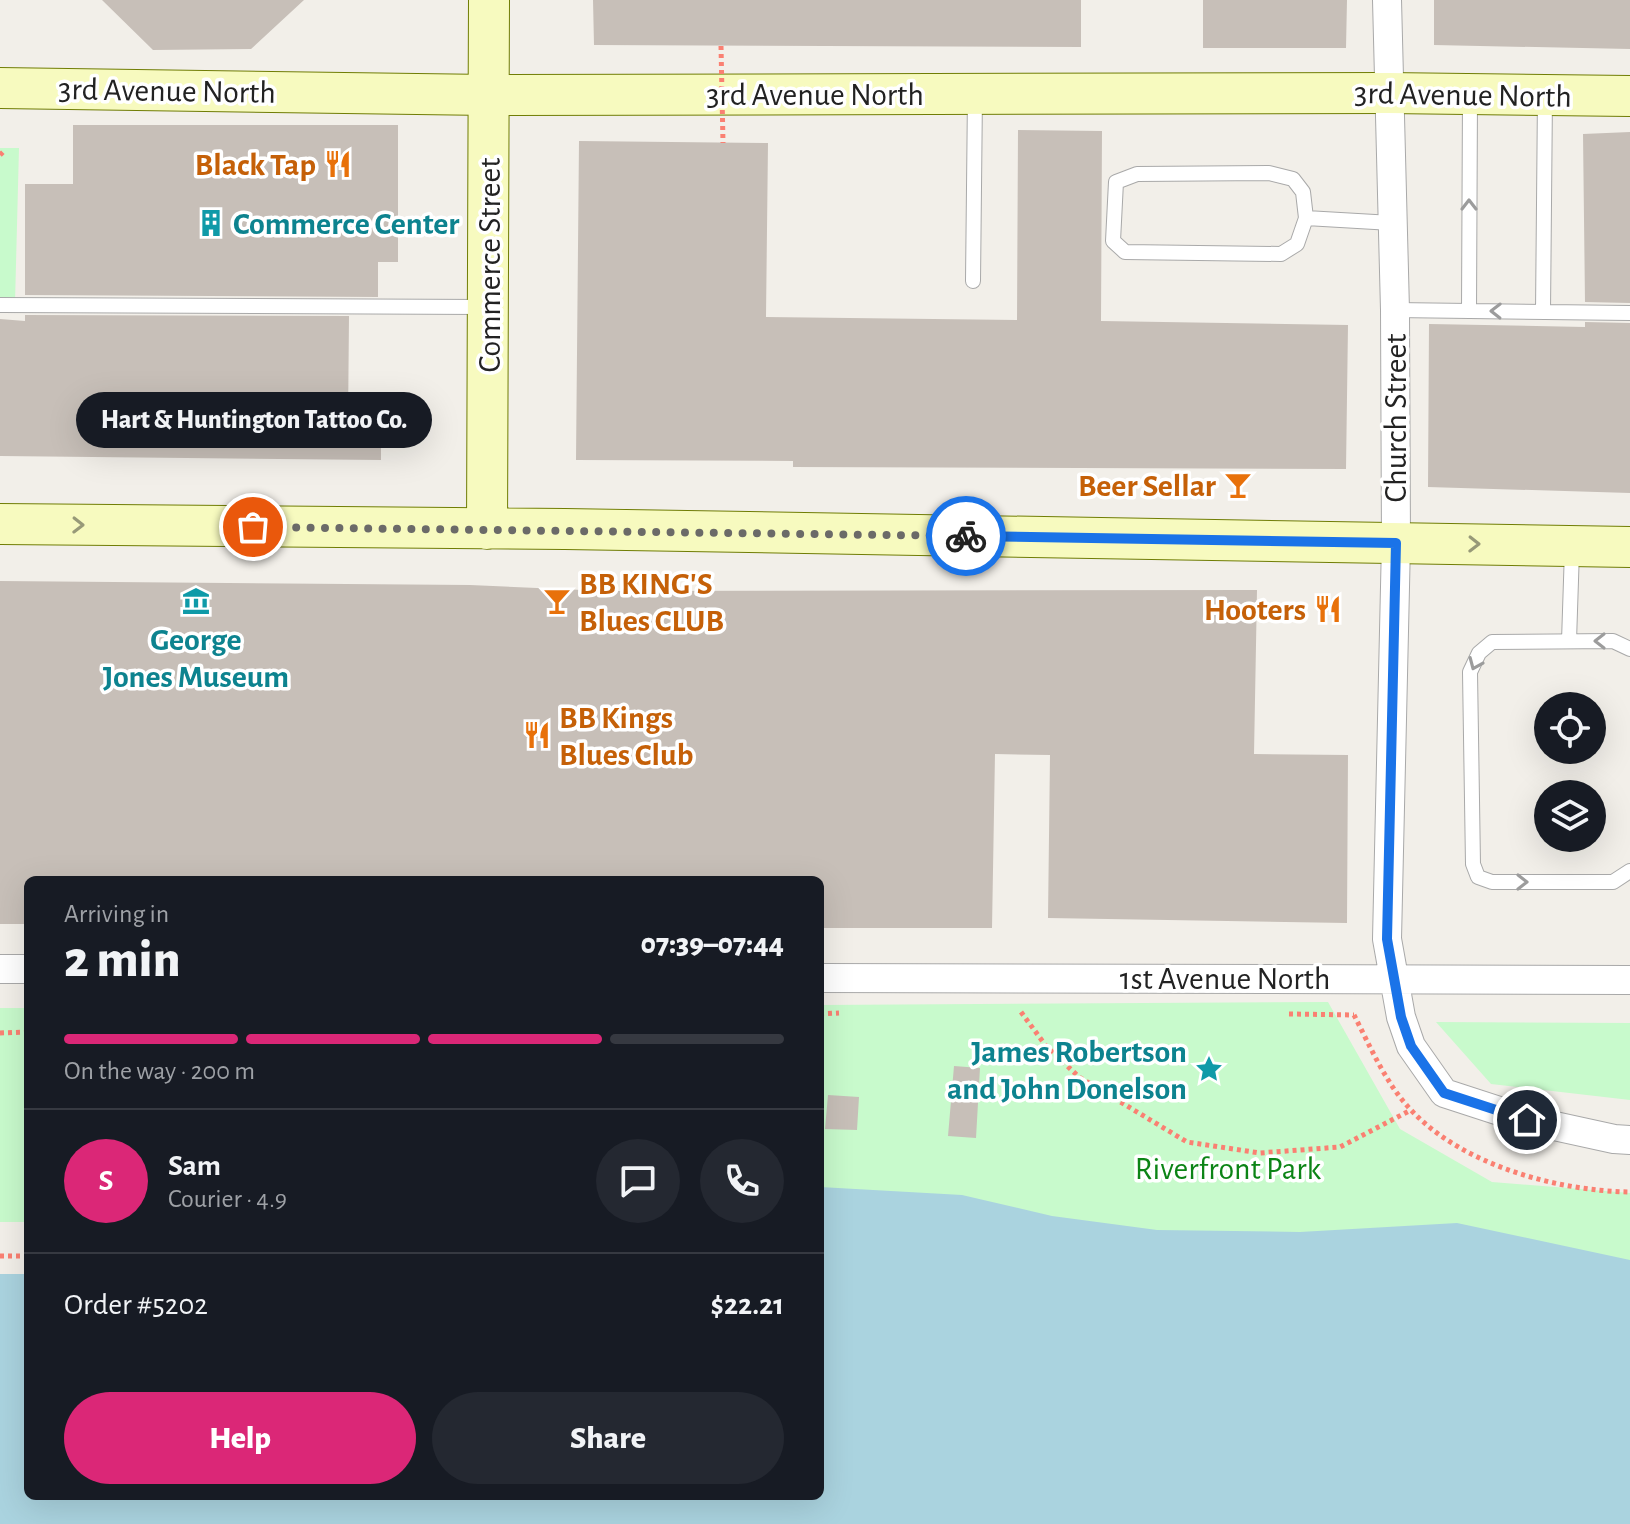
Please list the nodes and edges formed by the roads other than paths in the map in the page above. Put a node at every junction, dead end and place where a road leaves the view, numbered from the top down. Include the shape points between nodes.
1 (489, 0) edge
2 (1387, 0) edge
3 (0, 88) edge
4 (1388, 93) junction
5 (975, 94) junction
6 (1470, 94) junction
7 (489, 95) junction
8 (1545, 95) junction
9 (1630, 96) edge
10 (1306, 218) junction
11 (1392, 223) junction
12 (973, 281) dead end
13 (0, 305) edge
14 (489, 307) junction
15 (1395, 310) junction
16 (1469, 311) junction
17 (1543, 312) junction
18 (1630, 313) edge
19 (0, 524) edge
20 (487, 529) junction
21 (1396, 543) junction
22 (1572, 546) junction
23 (1630, 547) edge
24 (1569, 641) junction
25 (1630, 649) edge
26 (1630, 871) edge
27 (0, 969) edge
28 (24, 969) edge
29 (824, 978) edge
30 (1394, 980) junction
31 (1630, 980) edge
32 (1630, 1140) edge

1 - 7 street, Commerce Street
2 - 4 street, Church Street
3 - 7 street, 3rd Avenue North
4 - 5 street, 3rd Avenue North
4 - 6 street, 3rd Avenue North
4 - 11 street, Church Street
5 - 7 street, 3rd Avenue North
5 - 12 lane
6 - 8 street, 3rd Avenue North
16 -> 6 lane
7 - 14 street, Commerce Street
8 - 9 street, 3rd Avenue North
8 - 17 lane
10 - 10 lane via 1303,192 1293,179 1269,173 1137,174 1116,182 1113,241 1125,252 1281,254 1297,244
10 - 11 lane
11 - 15 street, Church Street
13 - 14 lane
14 - 20 street, Commerce Street
15 - 16 lane
15 - 21 street, Church Street
17 -> 16 lane
17 - 18 lane
19 -> 20 street
20 - 21 street
21 -> 22 street
21 - 30 street, Church Street via 1387,939
22 - 23 street
22 - 24 lane
25 -> 24 lane via 1613,641
24 -> 26 lane via 1492,642 1470,672 1473,864 1478,877 1492,882 1613,882
27 - 28 street
29 - 30 street, 1st Avenue North
30 - 31 street, 1st Avenue North
30 - 32 street, Church Street via 1411,1046 1444,1093 1527,1120

